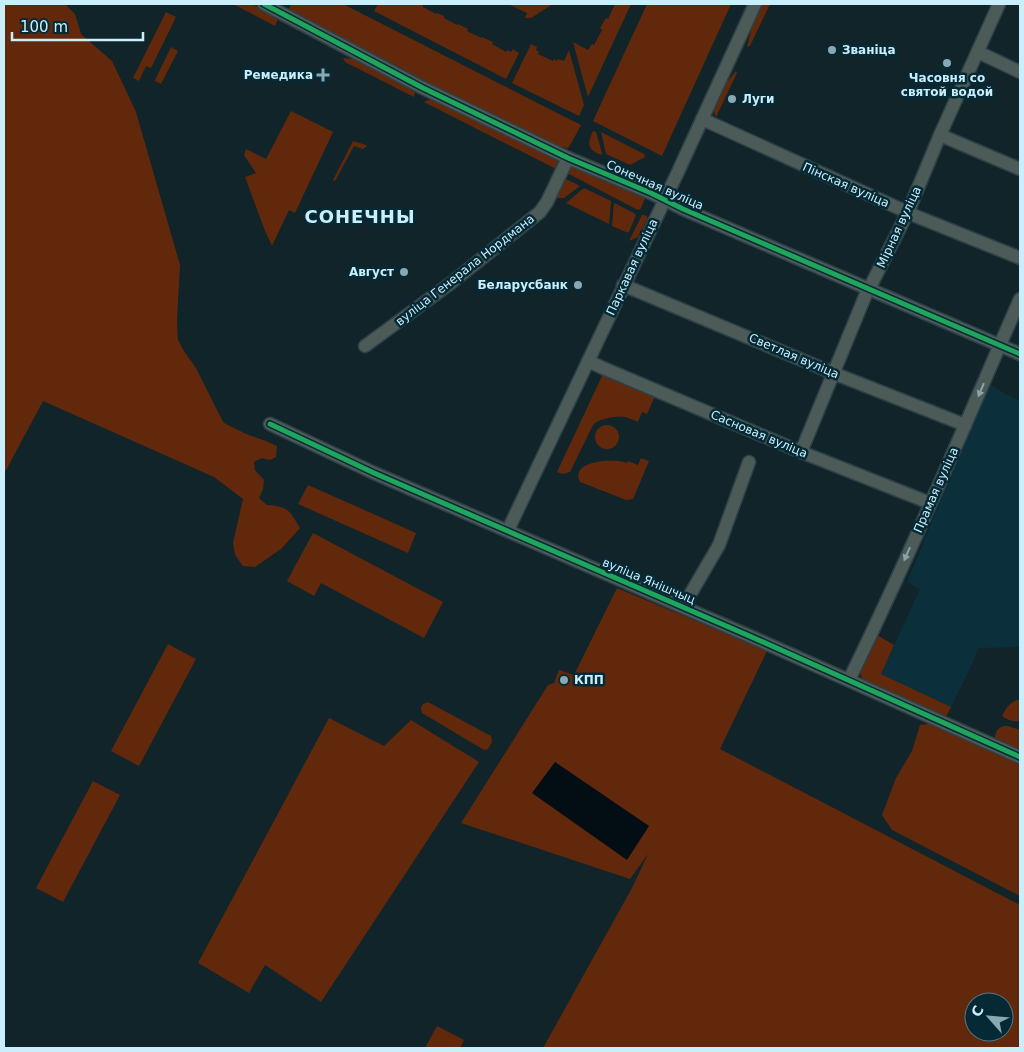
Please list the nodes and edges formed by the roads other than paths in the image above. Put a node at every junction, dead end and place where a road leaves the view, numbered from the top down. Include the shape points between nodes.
1 (755, 4) edge
2 (999, 4) edge
3 (271, 5) edge
4 (978, 52) junction
5 (1020, 72) edge
6 (702, 119) junction
7 (940, 135) junction
8 (568, 158) junction
9 (1020, 169) edge
10 (665, 199) junction
11 (908, 212) junction
12 (1020, 258) edge
13 (623, 285) junction
14 (869, 289) junction
15 (1020, 299) edge
16 (1000, 345) junction
17 (365, 346) dead end
18 (1020, 354) edge
19 (588, 361) junction
20 (833, 372) junction
21 (270, 424) dead end
22 (965, 426) junction
23 (801, 452) junction
24 (749, 462) dead end
25 (930, 504) junction
26 (508, 530) junction
27 (685, 608) junction
28 (849, 680) junction
29 (1020, 757) edge

1 - 6 street, Паркавая вуліца
2 - 4 street, Мірная вуліца
3 - 8 street, Сонечная вуліца via 423,88
4 - 5 street
4 - 7 street, Мірная вуліца
6 - 10 street, Паркавая вуліца
6 - 11 street, Пінская вуліца
7 - 9 street
7 - 11 street, Мірная вуліца
8 - 10 street, Сонечная вуліца
8 - 17 street, вуліца Генерала Нордмана via 540,212
10 - 13 street, Паркавая вуліца
10 - 14 street, Сонечная вуліца
11 - 12 street, Пінская вуліца
11 - 14 street, Мірная вуліца
13 - 19 street, Паркавая вуліца
13 - 20 street, Светлая вуліца
14 - 16 street, Сонечная вуліца
14 - 20 street, Мірная вуліца
15 - 16 street, Прамая вуліца
16 - 18 street, Сонечная вуліца
16 -> 22 street, Прамая вуліца
19 - 23 street, Сасновая вуліца
19 - 26 street, Паркавая вуліца
20 - 22 street, Светлая вуліца
20 - 23 street, Мірная вуліца
21 - 26 street, вуліца Янішчыц
22 - 25 street, Прамая вуліца
23 - 25 street, Сасновая вуліца
24 - 27 street via 719,544
25 -> 28 street, Прамая вуліца
26 - 27 street, вуліца Янішчыц
27 - 28 street, вуліца Янішчыц
28 - 29 street, вуліца Янішчыц

